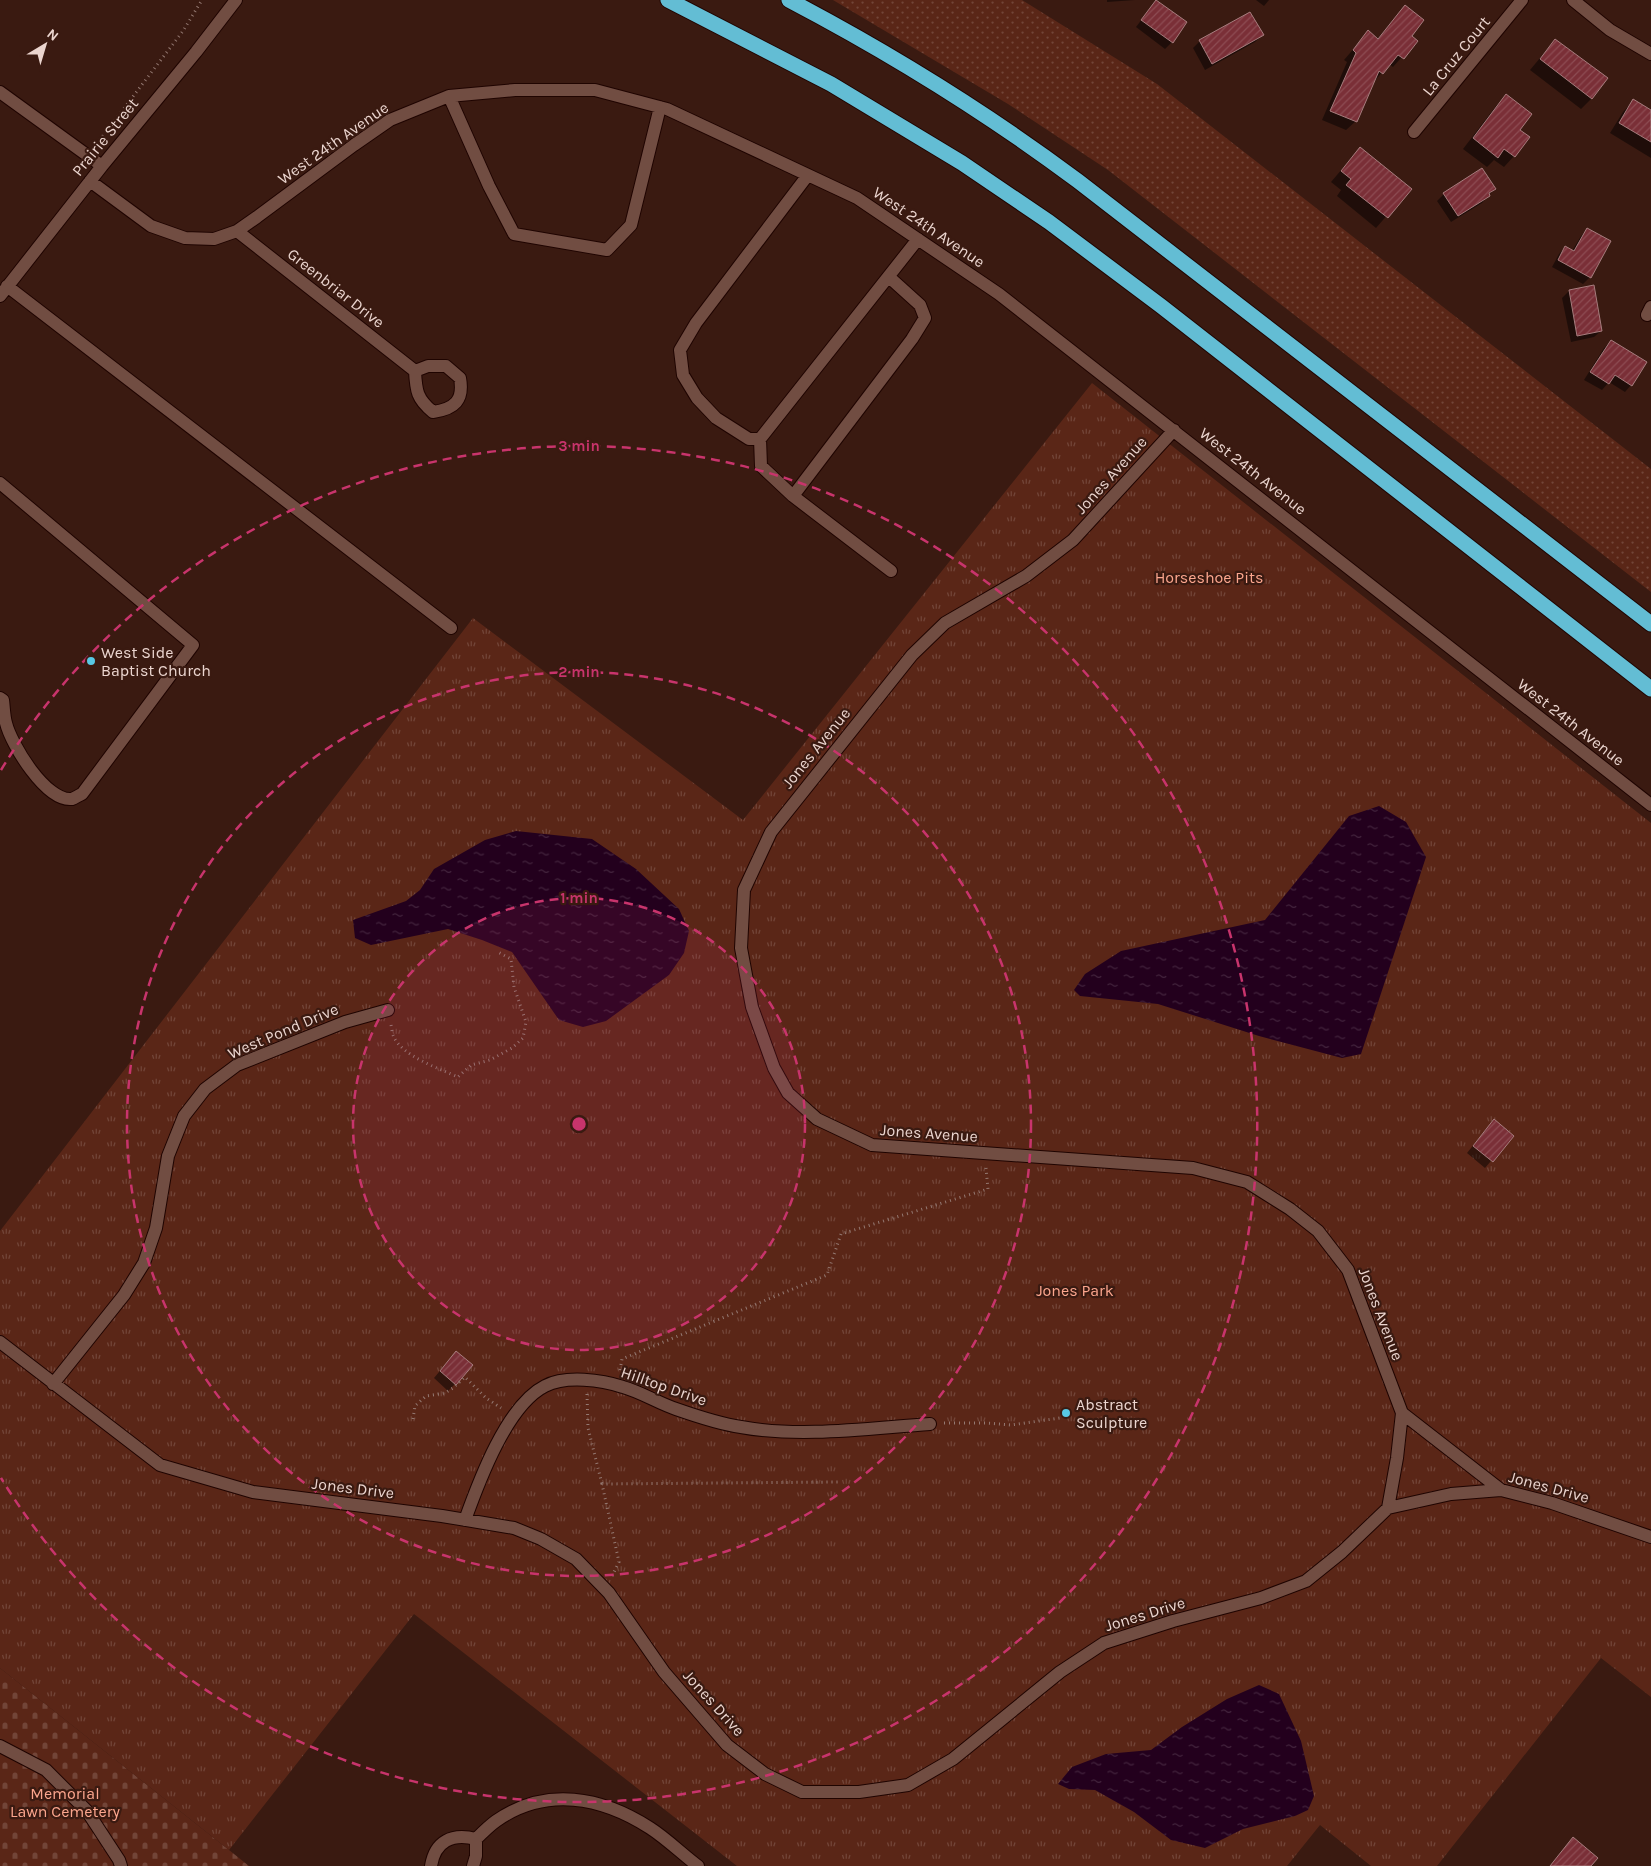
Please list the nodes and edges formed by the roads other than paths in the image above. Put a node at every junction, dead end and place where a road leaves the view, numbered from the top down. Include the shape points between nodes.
1 (236, 0) edge
2 (668, 0) edge
3 (789, 0) edge
4 (1522, 0) edge
5 (1573, 0) edge
6 (1651, 54) edge
7 (0, 92) edge
8 (449, 96) junction
9 (660, 107) junction
10 (1414, 132) dead end
11 (102, 166) junction
12 (808, 174) junction
13 (90, 181) junction
14 (237, 231) junction
15 (918, 240) junction
16 (889, 277) junction
17 (4, 291) edge
18 (415, 371) dead end
19 (1174, 430) junction
20 (760, 439) junction
21 (0, 483) edge
22 (793, 496) junction
23 (891, 571) dead end
24 (1651, 624) edge
25 (451, 628) dead end
26 (1651, 689) edge
27 (0, 698) edge
28 (1651, 805) edge
29 (388, 1010) road end
30 (0, 1342) edge
31 (53, 1384) junction
32 (1402, 1413) junction
33 (930, 1424) road end
34 (1501, 1490) junction
35 (1388, 1508) junction
36 (465, 1520) junction
37 (1651, 1537) edge
38 (0, 1746) edge
39 (476, 1839) junction
40 (121, 1866) edge
41 (431, 1866) edge
42 (472, 1866) edge
43 (698, 1866) edge

1 - 11 street, Prairie Street
2 - 26 highway via 831,84 962,163 1049,222
3 - 24 highway via 931,80 1020,138
4 - 10 street, La Cruz Court
5 - 6 street via 1610,30
7 - 11 street
8 - 9 street, West 24th Avenue via 515,90 595,90
8 - 9 street via 514,234 607,250 631,225
8 - 14 street, West 24th Avenue via 390,120
9 - 12 street, West 24th Avenue
11 - 13 street, Prairie Street
12 - 15 street, West 24th Avenue via 857,198
12 - 20 street via 696,323 680,350 683,375 696,398 716,418 749,439
13 - 14 street, West 24th Avenue via 151,226 185,238 214,239
13 - 17 street, Prairie Street
14 - 18 street, Greenbriar Drive
15 - 16 street
15 - 19 street, West 24th Avenue via 999,294
16 - 20 street
16 - 22 street via 920,305 925,318
17 - 25 street
19 - 28 street, West 24th Avenue
19 - 32 street, Jones Avenue via 1074,540 1026,576 945,624 912,656 771,832 744,890 741,948 752,1007 774,1068 788,1093 817,1119 872,1145 1193,1168 1254,1186 1318,1231 1348,1270
20 - 22 street via 761,466
21 - 27 street via 193,645 82,794 72,799 58,797 45,786 19,752 6,724
22 - 23 street
29 - 31 street, West Pond Drive via 345,1022 237,1065 205,1089 184,1116 168,1156 156,1228 144,1262 124,1295
30 - 31 street, Jones Drive
31 - 36 street, Jones Drive via 160,1464 253,1492
32 - 34 street
32 - 35 street
33 - 36 street, Hilltop Drive via 784,1432 740,1427 676,1409 618,1386 576,1378 546,1385 524,1402 500,1438
34 - 35 street, Jones Drive via 1451,1494
34 - 37 street, Jones Drive via 1552,1503
35 - 36 street, Jones Drive via 1306,1582 1104,1643 1060,1672 953,1760 908,1784 859,1792 802,1792 765,1774 727,1745 664,1672 603,1587 576,1559 514,1528
38 - 40 street via 46,1770 87,1811
39 - 41 street via 463,1836 447,1839 433,1855
39 - 42 street
39 - 43 street via 496,1821 521,1808 549,1799 582,1800 616,1809 650,1828

